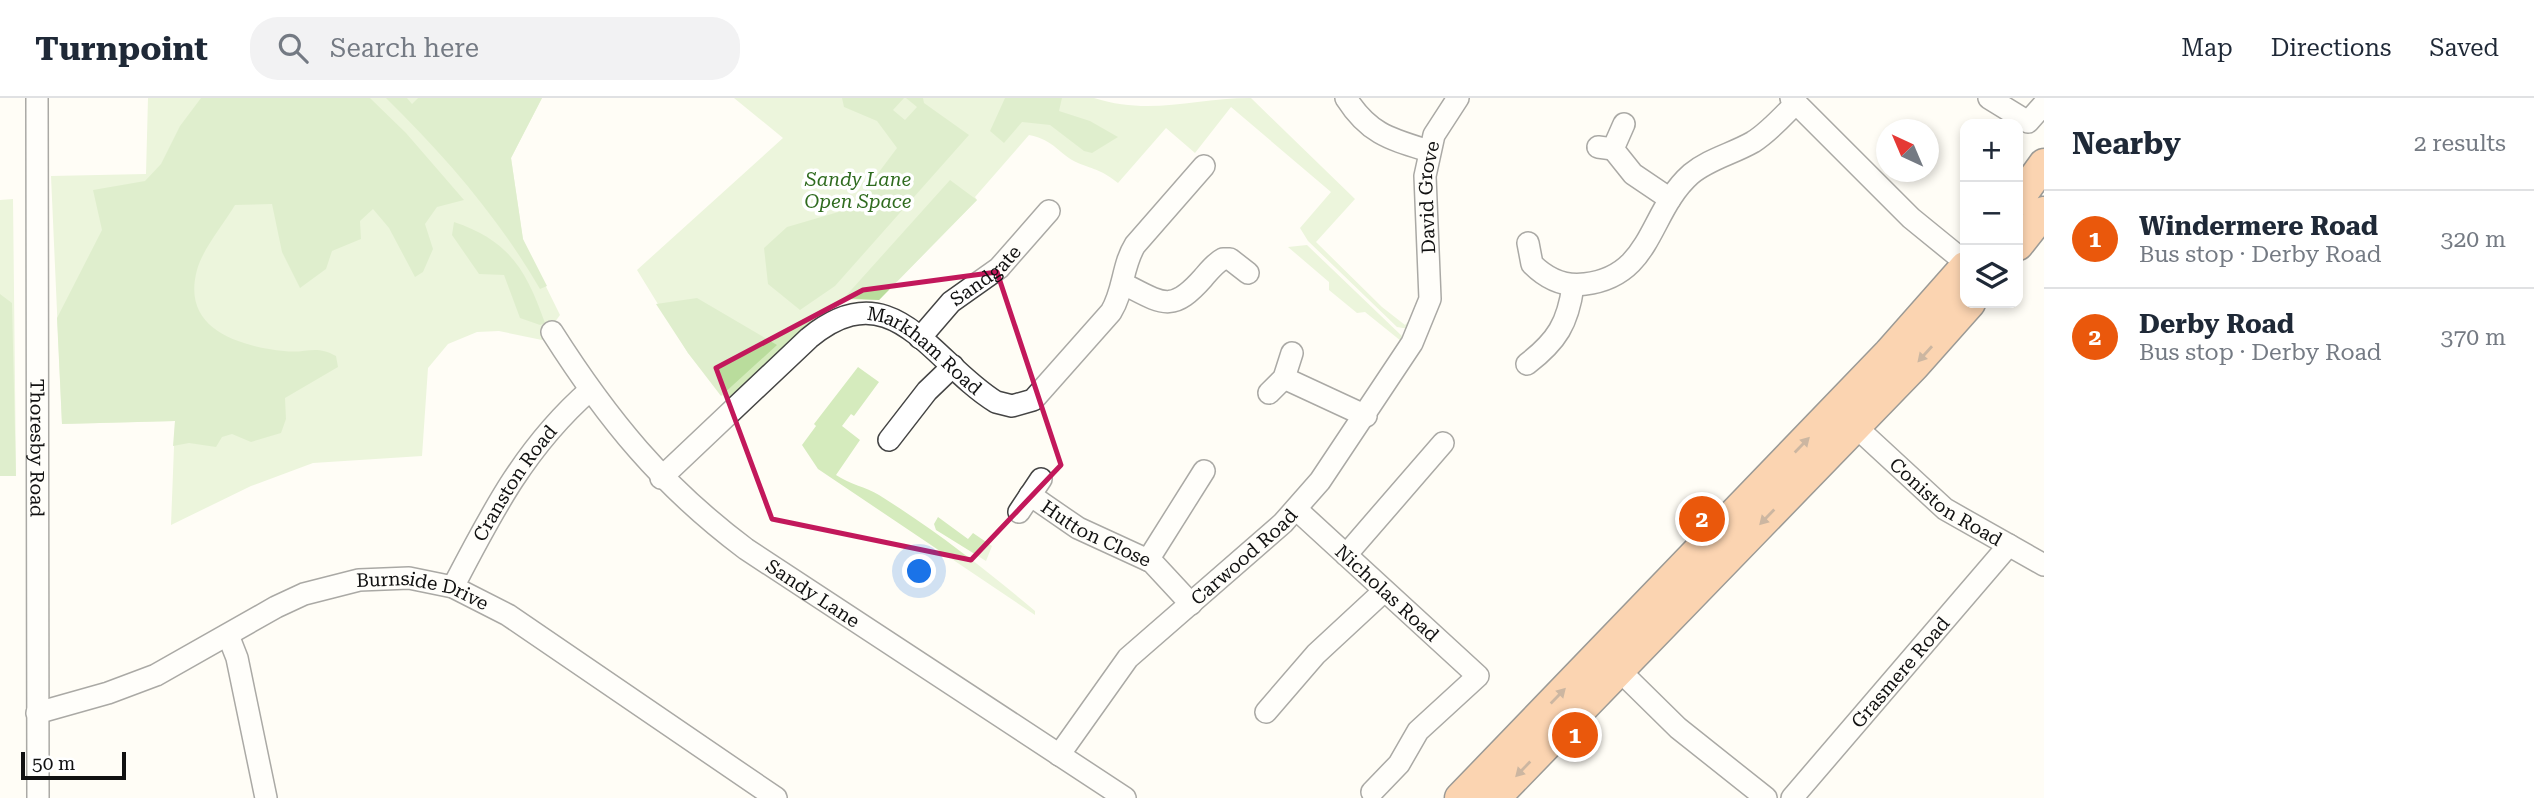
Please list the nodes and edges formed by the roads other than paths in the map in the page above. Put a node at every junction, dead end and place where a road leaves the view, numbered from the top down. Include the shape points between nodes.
1 (37, 98) edge
2 (1346, 98) edge
3 (1458, 98) edge
4 (1793, 100) edge
5 (1995, 100) edge
6 (2044, 104) edge
7 (1624, 124) dead end
8 (2036, 127) edge
9 (1429, 151) junction
10 (2044, 164) edge
11 (1204, 166) dead end
12 (2023, 193) edge
13 (1670, 199) junction
14 (1049, 211) dead end
15 (2044, 212) edge
16 (2023, 239) edge
17 (1528, 243) dead end
18 (1960, 261) edge
19 (1960, 271) edge
20 (1248, 273) dead end
21 (1124, 284) junction
22 (1573, 286) junction
23 (1965, 308) edge
24 (552, 332) dead end
25 (920, 338) junction
26 (1412, 343) joint
27 (1534, 350) dead end
28 (1292, 353) dead end
29 (953, 366) junction
30 (590, 390) junction
31 (1366, 416) junction
32 (1855, 426) junction
33 (889, 440) dead end
34 (1443, 443) dead end
35 (1204, 471) dead end
36 (661, 478) junction
37 (1030, 495) dead end
38 (1296, 509) junction
39 (2009, 545) junction
40 (1346, 555) junction
41 (1148, 560) junction
42 (2044, 565) edge
43 (453, 587) junction
44 (1384, 591) junction
45 (1191, 604) junction
46 (228, 635) junction
47 (1619, 670) junction
48 (1266, 712) dead end
49 (37, 713) junction
50 (1059, 755) junction
51 (1375, 778) dead end
52 (1763, 797) edge
53 (38, 798) edge
54 (266, 798) edge
55 (776, 798) edge
56 (1125, 798) edge
57 (1460, 798) edge
58 (1495, 798) edge
59 (1792, 798) edge

1 - 49 street, Thoresby Road
2 - 9 street via 1357,116 1376,132
3 - 9 street, David Grove
4 - 13 street via 1766,134 1696,171
4 - 18 street
5 - 8 street
6 - 8 street
7 - 13 street via 1605,148
9 - 26 street, David Grove via 1423,191 1430,299
10 - 12 highway
11 - 21 street, Markham Road via 1135,245
13 - 22 street via 1629,267 1608,279
14 - 25 street, Sandgate via 999,268 951,302
15 - 16 highway
17 - 22 street via 1525,269
57 -> 19 highway via 1889,353
20 - 21 street via 1223,259 1174,303
21 - 29 street, Markham Road via 1104,321 1034,400 1013,406 996,402
22 - 27 street via 1565,325
23 -> 32 highway
24 - 30 street, Sandy Lane
25 - 29 street, Markham Road
25 - 36 street, Markham Road via 901,323 877,314 830,320
26 - 31 street, Carwood Road
28 - 31 street via 1276,386
29 - 33 street
30 - 36 street, Sandy Lane
30 - 43 street, Cranston Road via 527,456
31 - 38 street, Carwood Road
32 - 39 street, Coniston Road via 1945,509
32 -> 47 highway
34 - 40 street
35 - 41 street
36 - 50 street, Sandy Lane via 746,549
37 - 41 street, Hutton Close via 1078,528
38 - 40 street, Nicholas Road
38 - 45 street, Carwood Road
39 - 42 street, Coniston Road
39 - 59 street, Grasmere Road
40 - 44 street, Nicholas Road
41 - 45 street, Hutton Close
43 - 46 street, Burnside Drive via 384,577 339,584 276,607
43 - 55 street, Burnside Drive via 543,636
44 - 48 street via 1275,687
44 - 51 street, Nicholas Road via 1485,680 1418,730 1399,764
45 - 50 street, Carwood Road via 1120,666
46 - 49 street, Burnside Drive via 156,675
46 - 54 street via 237,658
47 - 52 street via 1678,728
47 -> 58 highway
49 - 53 street, Thoresby Road
50 - 56 street, Sandy Lane

